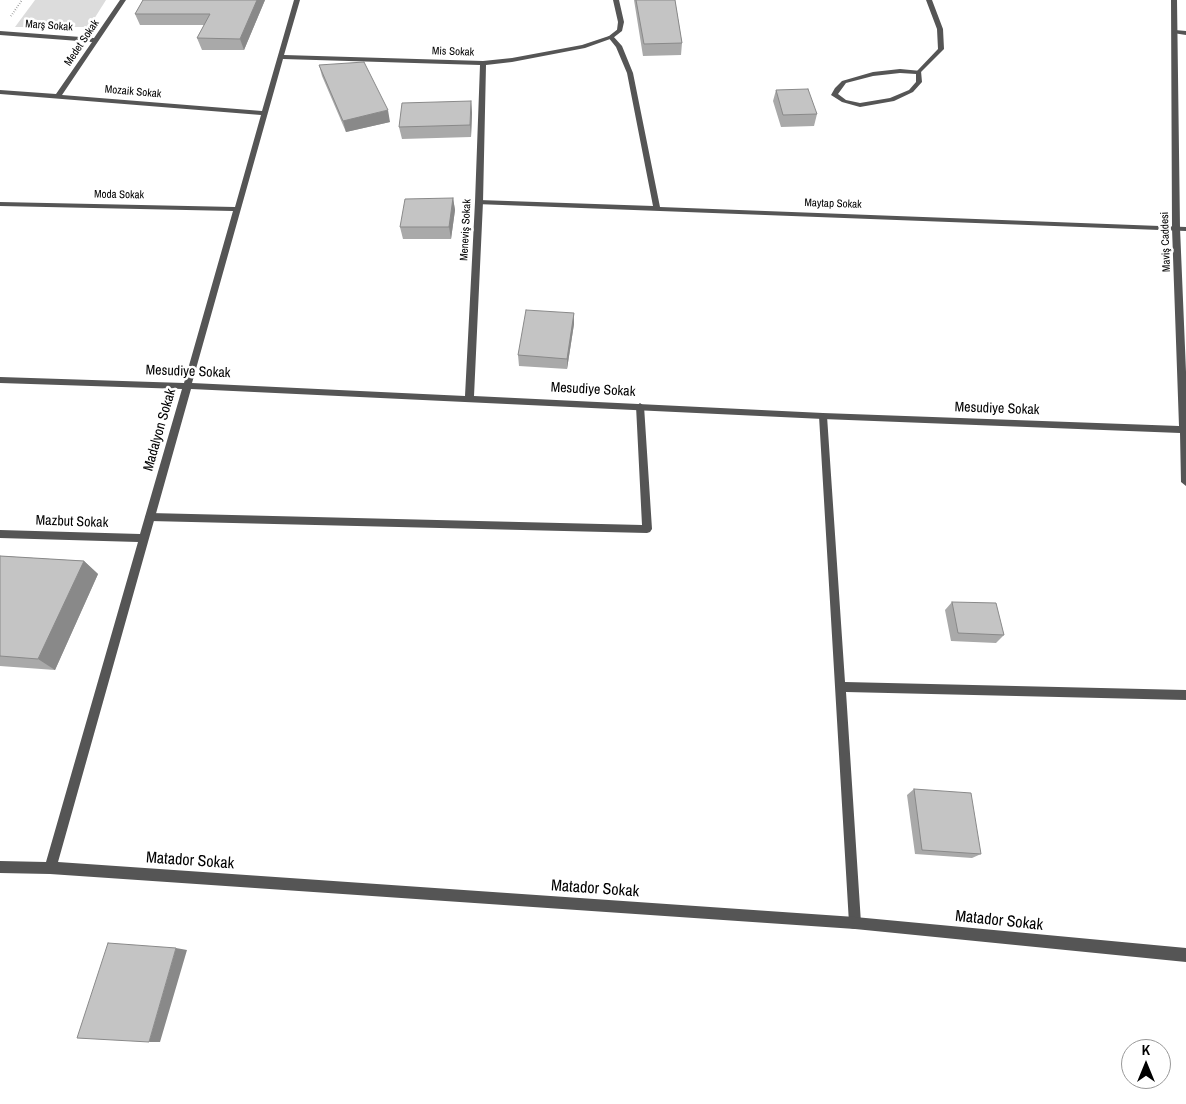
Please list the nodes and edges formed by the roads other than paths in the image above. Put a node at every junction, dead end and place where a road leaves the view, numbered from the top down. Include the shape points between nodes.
1 (123, 0) edge
2 (297, 0) edge
3 (616, 0) edge
4 (928, 0) edge
5 (1174, 0) edge
6 (1175, 32) junction
7 (0, 33) edge
8 (1186, 33) edge
9 (610, 37) junction
10 (96, 40) junction
11 (280, 57) junction
12 (483, 63) junction
13 (920, 72) junction
14 (0, 92) edge
15 (58, 96) junction
16 (265, 113) junction
17 (479, 202) junction
18 (0, 204) edge
19 (237, 209) junction
20 (657, 209) junction
21 (1176, 228) junction
22 (1186, 229) edge
23 (0, 380) edge
24 (187, 386) junction
25 (469, 398) junction
26 (640, 406) junction
27 (823, 416) junction
28 (1184, 430) junction
29 (1186, 482) edge
30 (150, 517) junction
31 (0, 534) edge
32 (144, 538) junction
33 (840, 687) junction
34 (1186, 695) edge
35 (0, 867) edge
36 (50, 868) junction
37 (855, 923) junction
38 (1186, 955) edge

1 - 10 street, Medet Sokak
2 - 11 street, Madalyon Sokak
3 - 9 street, Mis Sokak via 620,30
4 - 13 street via 940,29 940,49
5 - 6 street, Maviş Caddesi
6 - 8 street
6 - 21 street, Maviş Caddesi
7 - 10 street, Marş Sokak
9 - 12 street, Mis Sokak via 550,54
9 - 20 street via 619,46 630,72
10 - 15 street, Medet Sokak
11 - 12 street, Mis Sokak
11 - 16 street, Madalyon Sokak
12 - 17 street, Meneviş Sokak
13 - 13 street via 911,91 892,100 860,105 834,95 844,82 860,76
14 - 15 street, Mozaik Sokak
15 - 16 street, Mozaik Sokak
16 - 19 street, Madalyon Sokak
17 - 20 street, Maytap Sokak
17 - 25 street, Meneviş Sokak
18 - 19 street, Moda Sokak
19 - 24 street, Madalyon Sokak
20 - 21 street, Maytap Sokak
21 - 22 street, Maytap Sokak
21 - 28 street, Maviş Caddesi
23 - 24 street, Mesudiye Sokak
24 - 25 street, Mesudiye Sokak
24 - 30 street, Madalyon Sokak
25 - 26 street, Mesudiye Sokak
26 - 27 street, Mesudiye Sokak
26 - 30 street via 647,529
27 - 28 street, Mesudiye Sokak
27 - 33 street
28 - 29 street, Maviş Caddesi
30 - 32 street, Madalyon Sokak
31 - 32 street, Mazbut Sokak
32 - 36 street, Madalyon Sokak
33 - 34 street
33 - 37 street
35 - 36 street, Matador Sokak
36 - 37 street, Matador Sokak
37 - 38 street, Matador Sokak

